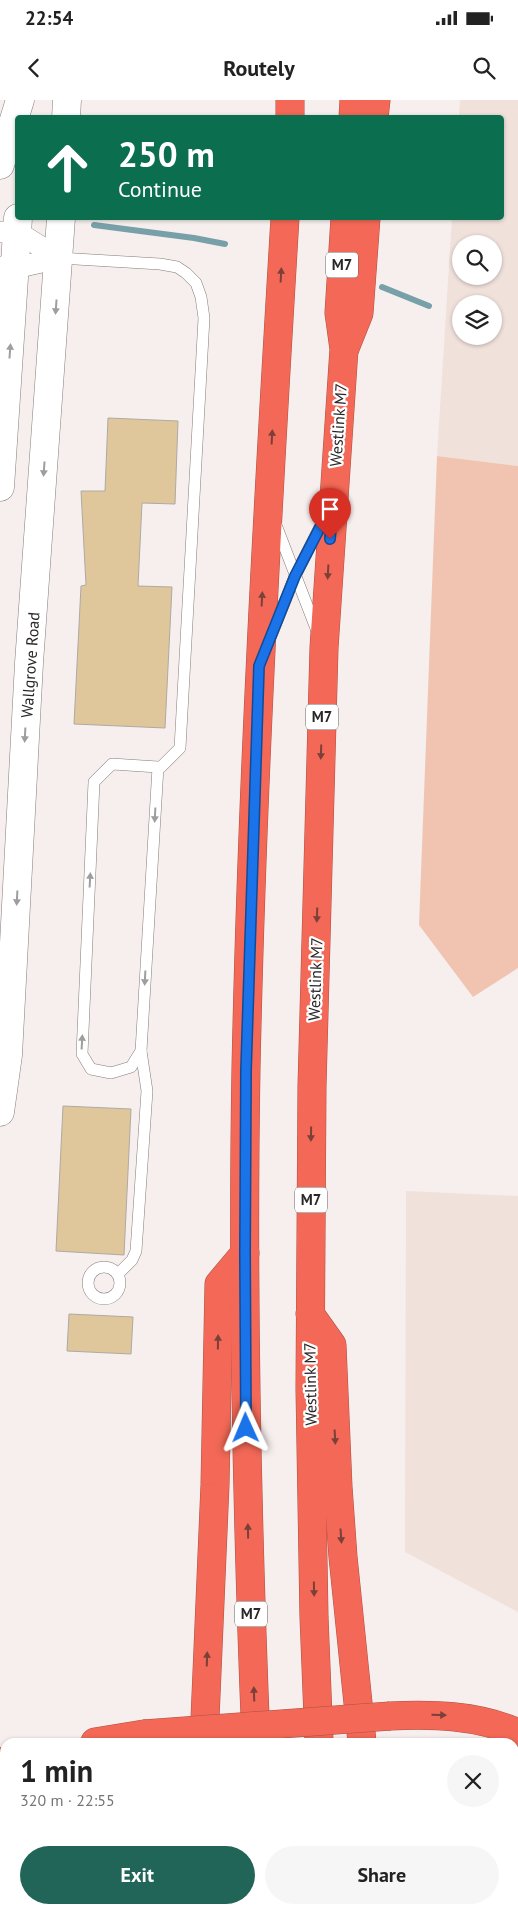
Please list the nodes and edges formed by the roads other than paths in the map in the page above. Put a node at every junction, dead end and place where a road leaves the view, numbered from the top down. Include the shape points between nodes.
1 (20, 100) edge
2 (24, 100) edge
3 (67, 100) edge
4 (290, 100) edge
5 (354, 100) edge
6 (376, 100) edge
7 (15, 115) edge
8 (23, 115) edge
9 (66, 115) edge
10 (290, 115) edge
11 (353, 115) edge
12 (374, 115) edge
13 (15, 116) edge
14 (0, 165) edge
15 (62, 220) edge
16 (285, 220) edge
17 (346, 220) edge
18 (366, 220) edge
19 (12, 227) edge
20 (59, 258) junction
21 (8, 268) edge
22 (344, 349) junction
23 (0, 487) edge
24 (333, 502) junction
25 (268, 505) junction
26 (295, 576) junction
27 (324, 648) junction
28 (259, 666) junction
29 (158, 767) junction
30 (140, 1051) junction
31 (0, 1112) edge
32 (245, 1253) junction
33 (118, 1274) dead end
34 (325, 1488) junction
35 (518, 1732) edge
36 (120, 1738) edge
37 (204, 1738) edge
38 (256, 1738) edge
39 (320, 1738) edge
40 (362, 1738) edge

1 - 7 main road
2 - 8 main road
3 - 9 main road
4 - 10 highway
5 - 11 highway
6 - 12 highway
13 - 14 main road
15 - 20 main road, Wallgrove Road
25 -> 16 highway, M7
17 - 22 highway, Westlink M7 / M7 via 339,312
18 - 22 highway via 359,312
19 - 20 street
19 - 21 main road
20 - 21 street
20 - 29 lane via 177,267 196,284 202,297 204,318 180,748
20 -> 31 main road, Wallgrove Road via 29,663 8,1055
23 -> 21 main road
22 - 24 highway, Westlink M7 / M7
24 - 26 lane
24 -> 27 highway, Westlink M7 / M7
25 - 26 lane
28 -> 25 highway, M7
26 - 27 lane
26 - 28 lane
27 -> 34 highway, Westlink M7 / M7 via 312,1086 310,1314 321,1389
28 - 32 highway, M7 via 246,1070
29 -> 30 lane
30 -> 29 lane via 131,1067 111,1073 92,1069 82,1054 94,782 112,764
30 - 33 lane via 147,1091 136,1251
37 -> 32 highway via 220,1284
38 -> 32 highway, M7 via 247,1485
34 -> 39 highway
34 -> 40 highway via 343,1557
36 -> 35 highway, bridge via 421,1715 482,1721

